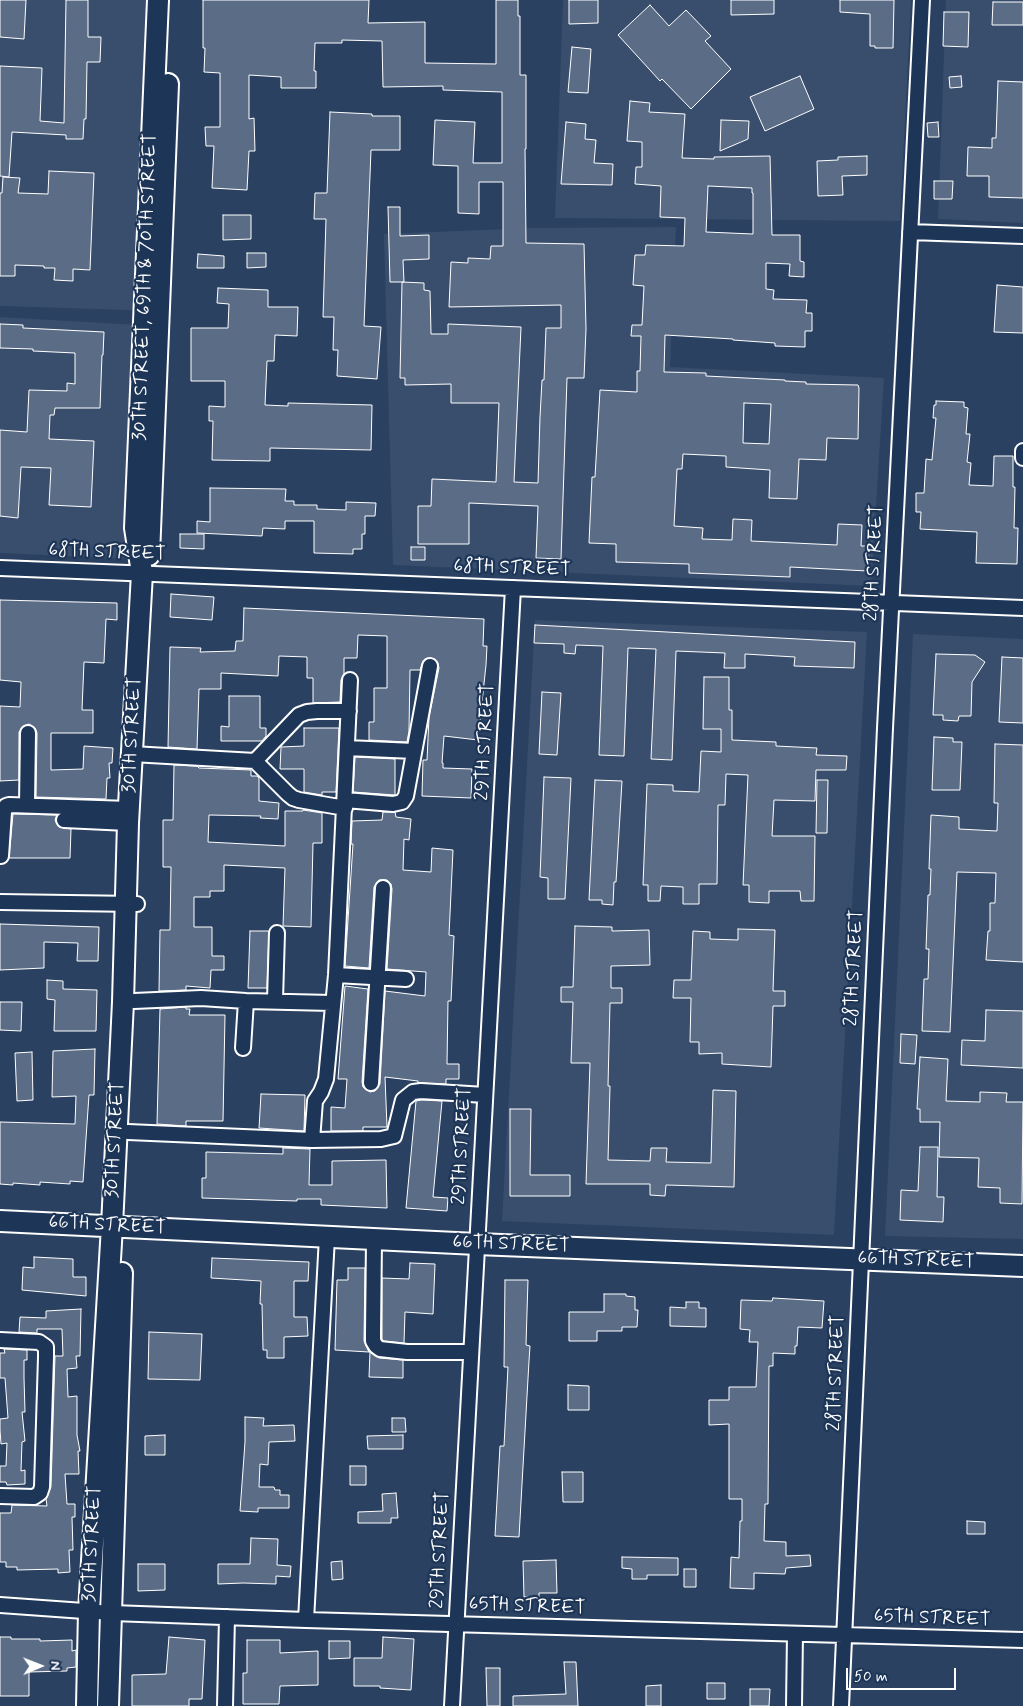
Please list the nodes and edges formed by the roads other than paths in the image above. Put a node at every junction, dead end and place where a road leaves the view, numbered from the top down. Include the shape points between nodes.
1 (158, 0) edge
2 (171, 0) edge
3 (922, 0) edge
4 (910, 232) junction
5 (1023, 236) edge
6 (1022, 451) edge
7 (1023, 458) edge
8 (145, 472) junction
9 (0, 568) edge
10 (145, 573) junction
11 (513, 588) junction
12 (892, 602) junction
13 (1023, 604) edge
14 (1023, 608) edge
15 (430, 666) dead end
16 (350, 680) dead end
17 (348, 712) junction
18 (28, 733) dead end
19 (347, 748) junction
20 (414, 751) junction
21 (137, 755) junction
22 (255, 761) junction
23 (345, 804) junction
24 (27, 805) junction
25 (129, 816) junction
26 (64, 820) dead end
27 (1, 856) dead end
28 (383, 888) dead end
29 (0, 902) edge
30 (132, 904) junction
31 (276, 933) dead end
32 (336, 975) junction
33 (378, 978) junction
34 (406, 980) dead end
35 (275, 1000) junction
36 (134, 1001) junction
37 (246, 1001) junction
38 (332, 1003) junction
39 (243, 1048) dead end
40 (371, 1083) dead end
41 (485, 1095) junction
42 (128, 1132) junction
43 (312, 1140) junction
44 (0, 1221) edge
45 (118, 1226) junction
46 (328, 1237) junction
47 (374, 1239) junction
48 (477, 1244) junction
49 (860, 1259) junction
50 (1023, 1266) edge
51 (0, 1340) edge
52 (470, 1352) junction
53 (108, 1429) junction
54 (0, 1496) edge
55 (0, 1605) edge
56 (89, 1611) junction
57 (112, 1613) junction
58 (228, 1617) junction
59 (306, 1620) junction
60 (456, 1624) junction
61 (794, 1634) junction
62 (845, 1635) junction
63 (1023, 1640) edge
64 (87, 1706) edge
65 (108, 1706) edge
66 (225, 1706) edge
67 (452, 1706) edge
68 (794, 1706) edge
69 (841, 1706) edge

1 - 8 main road, 30TH STREET, 69TH & 70TH STREET
2 - 8 main road, 30TH STREET, 69TH & 70TH STREET via 164,198
3 - 4 street, 28TH STREET
4 - 5 street
4 - 12 street, 28TH STREET
6 - 7 street
8 - 10 main road, 30TH STREET, 69TH & 70TH STREET
9 - 10 street, 68TH STREET
10 - 11 street, 68TH STREET
10 - 21 main road, 30TH STREET
11 - 12 street, 68TH STREET
11 - 41 street, 29TH STREET
12 - 14 street, 68TH STREET
12 - 49 street, 28TH STREET
13 - 14 street
15 - 20 street
16 - 17 street
17 - 19 street
17 - 22 street via 317,711 299,715
18 - 24 street
19 - 20 street
19 - 23 street
20 - 23 street via 406,796 402,802
21 - 22 street
21 - 25 main road, 30TH STREET
21 - 30 main road, 30TH STREET
22 - 23 street via 293,798
23 - 32 street
24 - 25 street
24 - 27 street via 9,804 5,808
25 - 26 street
25 - 30 main road, 30TH STREET
28 - 33 street
29 - 30 street
30 - 36 main road, 30TH STREET
30 - 45 main road, 30TH STREET via 123,1002
31 - 35 street
32 - 33 street
32 - 38 street
33 - 34 street
33 - 40 street
35 - 37 street
35 - 38 street
36 - 37 street via 201,998
36 - 42 main road, 30TH STREET
37 - 39 street
38 - 43 street via 326,1079 315,1100
41 - 43 street via 413,1092 403,1100 394,1136
41 - 48 street, 29TH STREET
42 - 43 street
42 - 45 main road, 30TH STREET
44 - 45 main road, 66TH STREET
45 - 46 main road, 66TH STREET
45 - 53 main road, 30TH STREET
46 - 47 main road, 66TH STREET
46 - 59 street
47 - 48 main road, 66TH STREET
47 - 52 street via 373,1341 376,1346 407,1352
48 - 49 main road, 66TH STREET
48 - 52 street, 29TH STREET
49 - 50 main road, 66TH STREET
49 - 62 street, 28TH STREET
51 - 54 street via 39,1342 46,1347 46,1357 42,1487 34,1497
52 - 60 street, 29TH STREET
53 - 56 main road, 30TH STREET
53 - 57 main road, 30TH STREET
55 - 56 street, 65TH STREET
56 - 57 street, 65TH STREET
56 - 64 main road, 30TH STREET
57 - 58 street, 65TH STREET
57 - 65 main road, 30TH STREET
58 - 59 street, 65TH STREET
58 - 66 street
59 - 60 street, 65TH STREET
60 - 61 street, 65TH STREET
60 - 67 street, 29TH STREET
61 - 62 street, 65TH STREET
61 - 68 street
62 - 63 street, 65TH STREET
62 - 69 street, 28TH STREET

